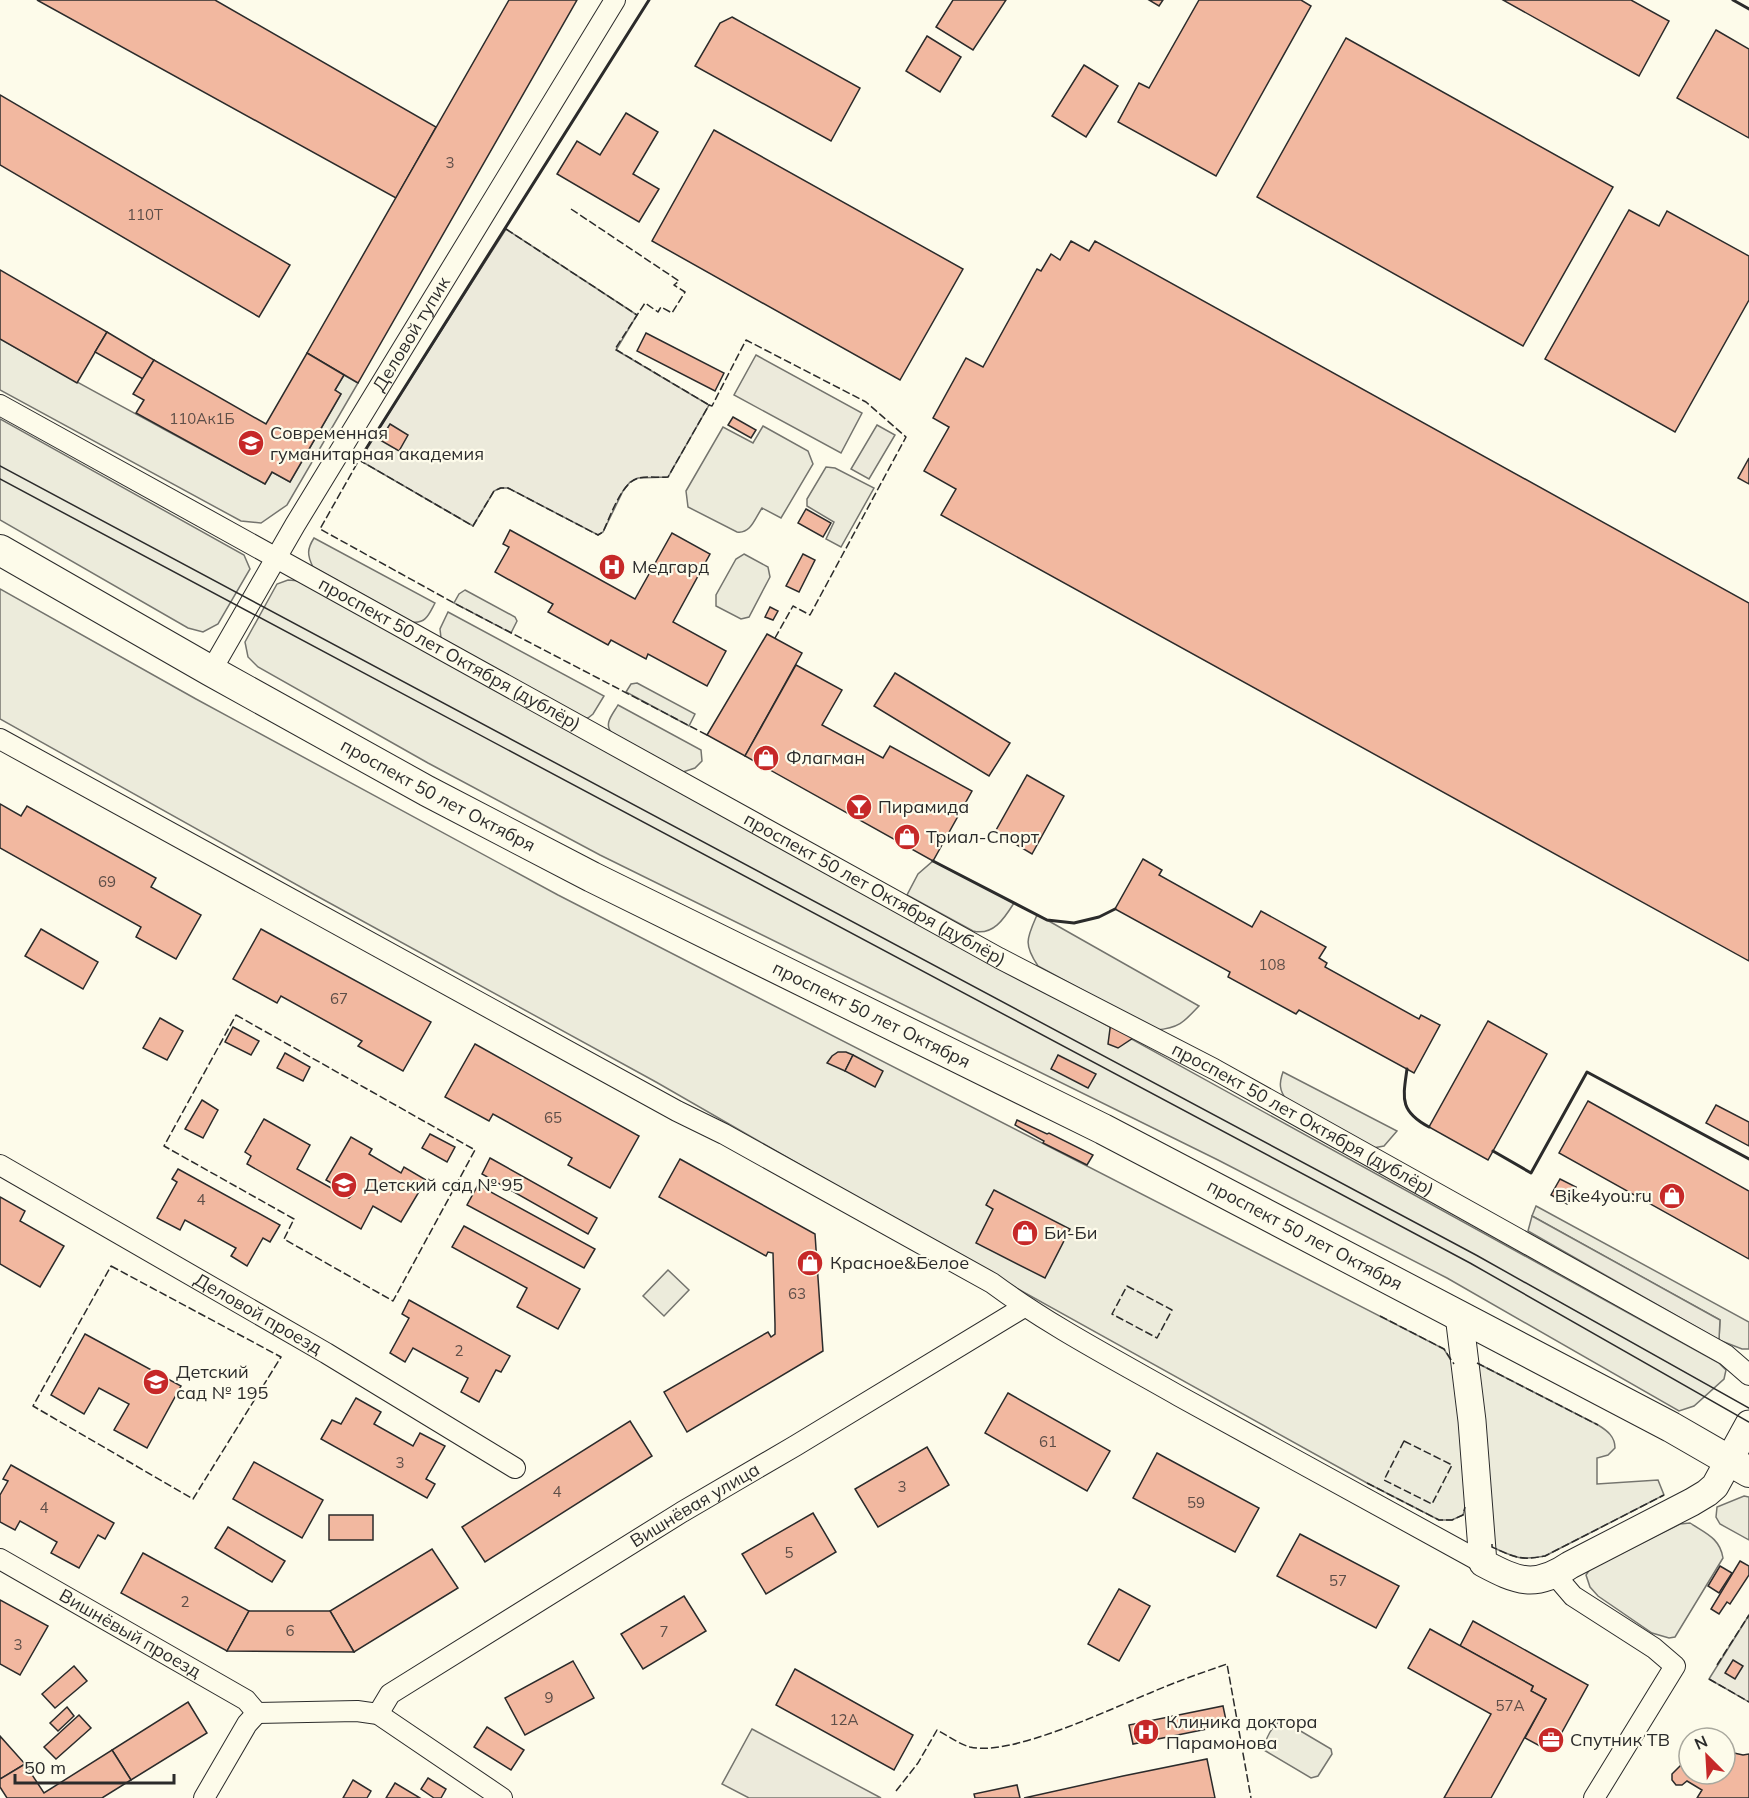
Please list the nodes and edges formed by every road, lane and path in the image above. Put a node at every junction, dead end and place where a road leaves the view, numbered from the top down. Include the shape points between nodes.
1 (615, 0) edge
2 (0, 405) edge
3 (0, 550) edge
4 (276, 557) junction
5 (211, 671) junction
6 (0, 739) edge
7 (0, 1165) edge
8 (1024, 1307) junction
9 (1459, 1315) junction
10 (1749, 1375) edge
11 (1749, 1424) edge
12 (1739, 1466) edge
13 (515, 1468) dead end
14 (0, 1559) edge
15 (1483, 1563) junction
16 (1555, 1575) junction
17 (256, 1713) junction
18 (378, 1714) junction
19 (204, 1798) edge
20 (502, 1798) edge
21 (1594, 1798) edge

1 - 4 street, Деловой тупик
2 - 4 street, проспект 50 лет Октября (дублёр)
3 - 5 main road, проспект 50 лет Октября
4 - 5 street, Деловой тупик
4 - 10 street, проспект 50 лет Октября (дублёр) via 999,958 1214,1069 1726,1355
5 - 9 main road, проспект 50 лет Октября via 592,877 1103,1129
6 - 8 street via 724,1134 992,1283
7 - 13 street, Деловой проезд via 326,1353
8 - 15 street
8 - 18 street, Вишнёвая улица via 682,1512 390,1694
9 - 12 main road, проспект 50 лет Октября
9 - 15 main road
11 - 12 main road
12 - 16 main road via 1692,1502
14 - 17 street, Вишнёвый проезд via 246,1700
15 - 16 main road via 1525,1581
16 - 21 street via 1572,1596 1654,1648 1675,1666
17 - 18 street
17 - 19 street
18 - 20 street

